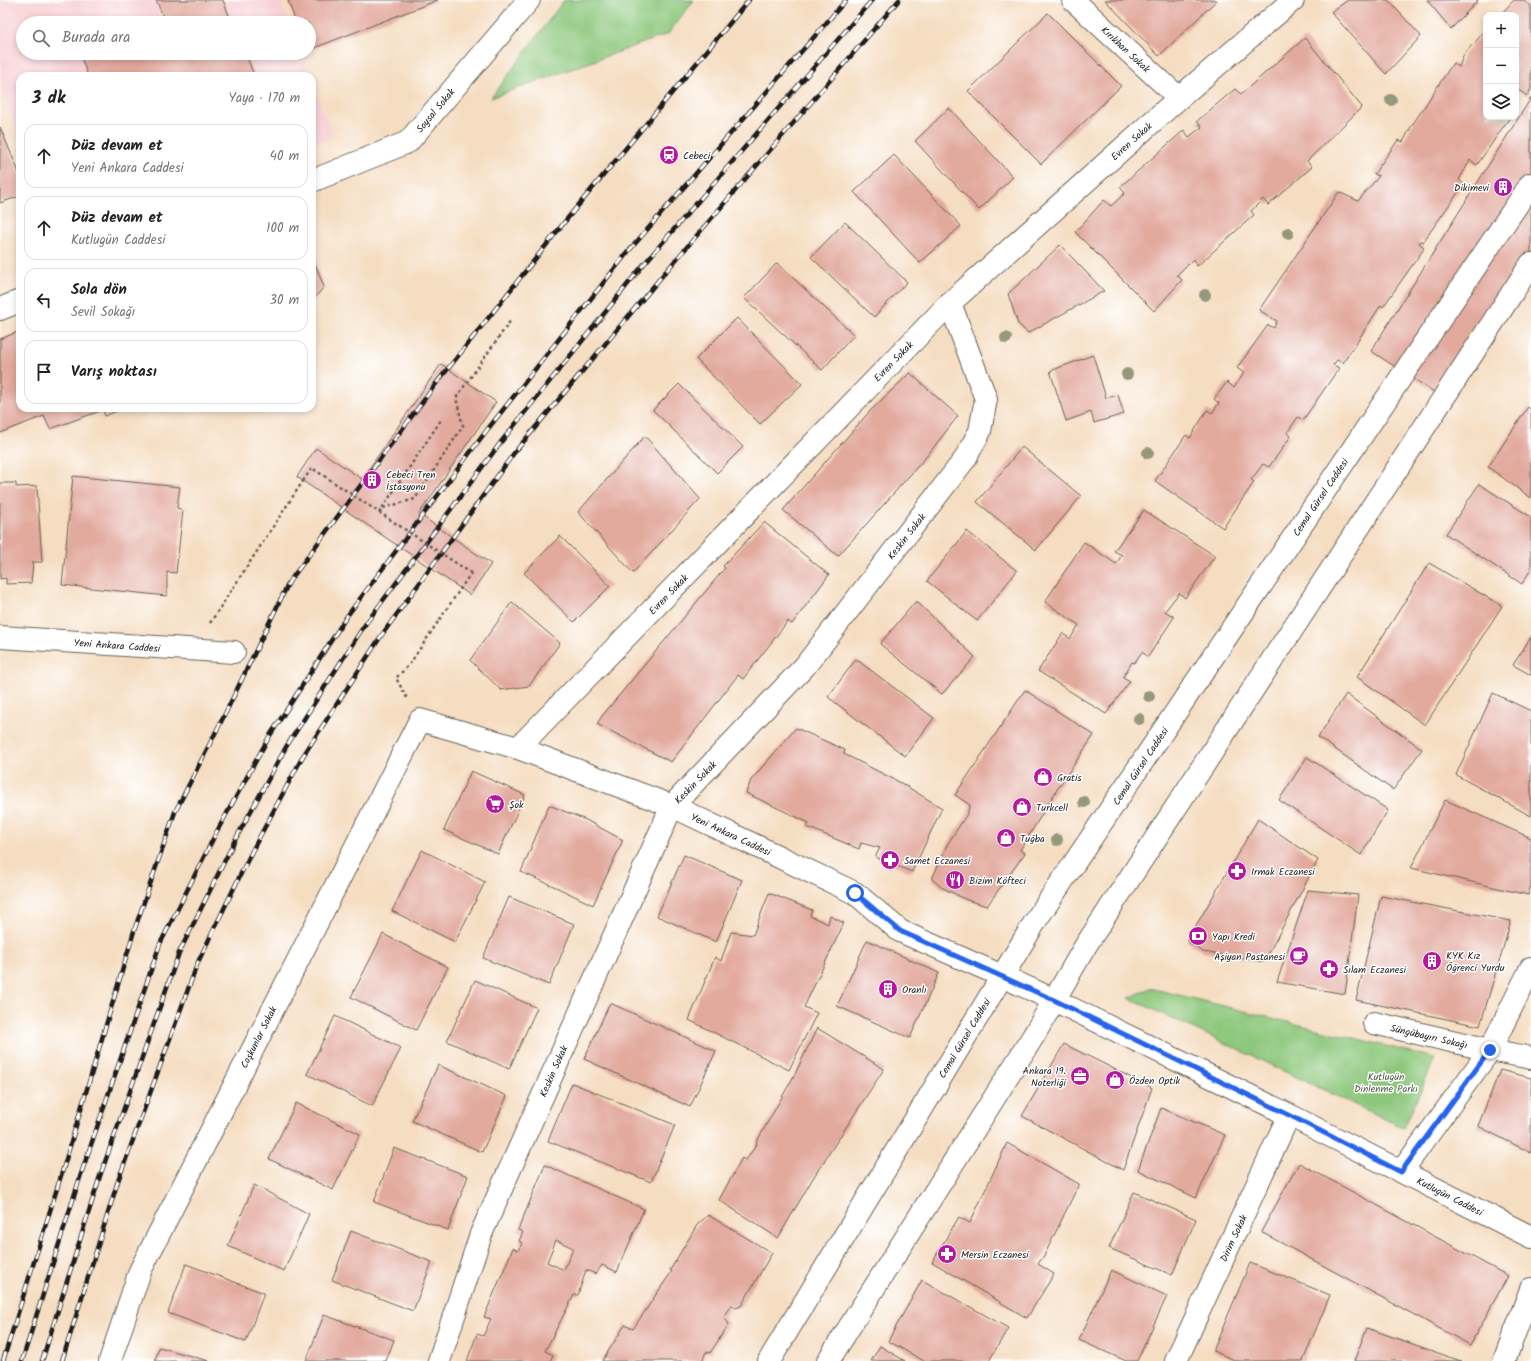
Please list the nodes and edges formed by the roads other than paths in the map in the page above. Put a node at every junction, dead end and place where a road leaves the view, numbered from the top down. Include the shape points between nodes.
1 (529, 0) edge
2 (1073, 0) edge
3 (1293, 0) edge
4 (1179, 98) junction
5 (316, 180) edge
6 (1531, 184) edge
7 (1531, 264) edge
8 (16, 303) edge
9 (950, 303) junction
10 (0, 309) edge
11 (0, 637) edge
12 (234, 652) dead end
13 (420, 720) joint
14 (518, 748) junction
15 (672, 806) junction
16 (1531, 968) edge
17 (1002, 976) junction
18 (1054, 1000) junction
19 (1374, 1023) dead end
20 (1490, 1050) junction
21 (1531, 1058) edge
22 (1289, 1115) junction
23 (1401, 1172) junction
24 (1531, 1238) edge
25 (1531, 1289) edge
26 (110, 1361) edge
27 (440, 1361) edge
28 (768, 1361) edge
29 (828, 1361) edge
30 (1176, 1361) edge
31 (1504, 1361) edge

1 - 5 street, Soysal Sokak via 408,142
2 - 4 street, Kırıkhan Sokak
3 - 4 street, Evren Sokak
4 - 9 street, Evren Sokak
6 - 17 street, Cemal Gürsel Caddesi via 1046,904
7 - 18 street via 1086,945
8 - 10 street
9 - 14 street, Evren Sokak
9 - 15 street, Keskin Sokak via 986,399 980,431 965,460 805,666
11 - 12 street, Yeni Ankara Caddesi
13 - 14 street, Yeni Ankara Caddesi
13 - 26 street, Coşkunlar Sokak via 140,1271
14 - 15 street, Yeni Ankara Caddesi
15 - 17 street, Yeni Ankara Caddesi via 855,893 900,931
15 - 27 street, Keskin Sokak via 481,1234
16 - 20 street
17 - 18 street, Kutlugün Caddesi
17 - 28 street, Cemal Gürsel Caddesi
18 - 22 street, Kutlugün Caddesi
18 - 29 street
19 - 20 street, Süngübayırı Sokağı
20 - 21 street, Süngübayırı Sokağı
20 - 23 street
22 - 23 street, Kutlugün Caddesi
22 - 30 street, Dirim Sokak
23 - 24 street, Kutlugün Caddesi
25 - 31 street

